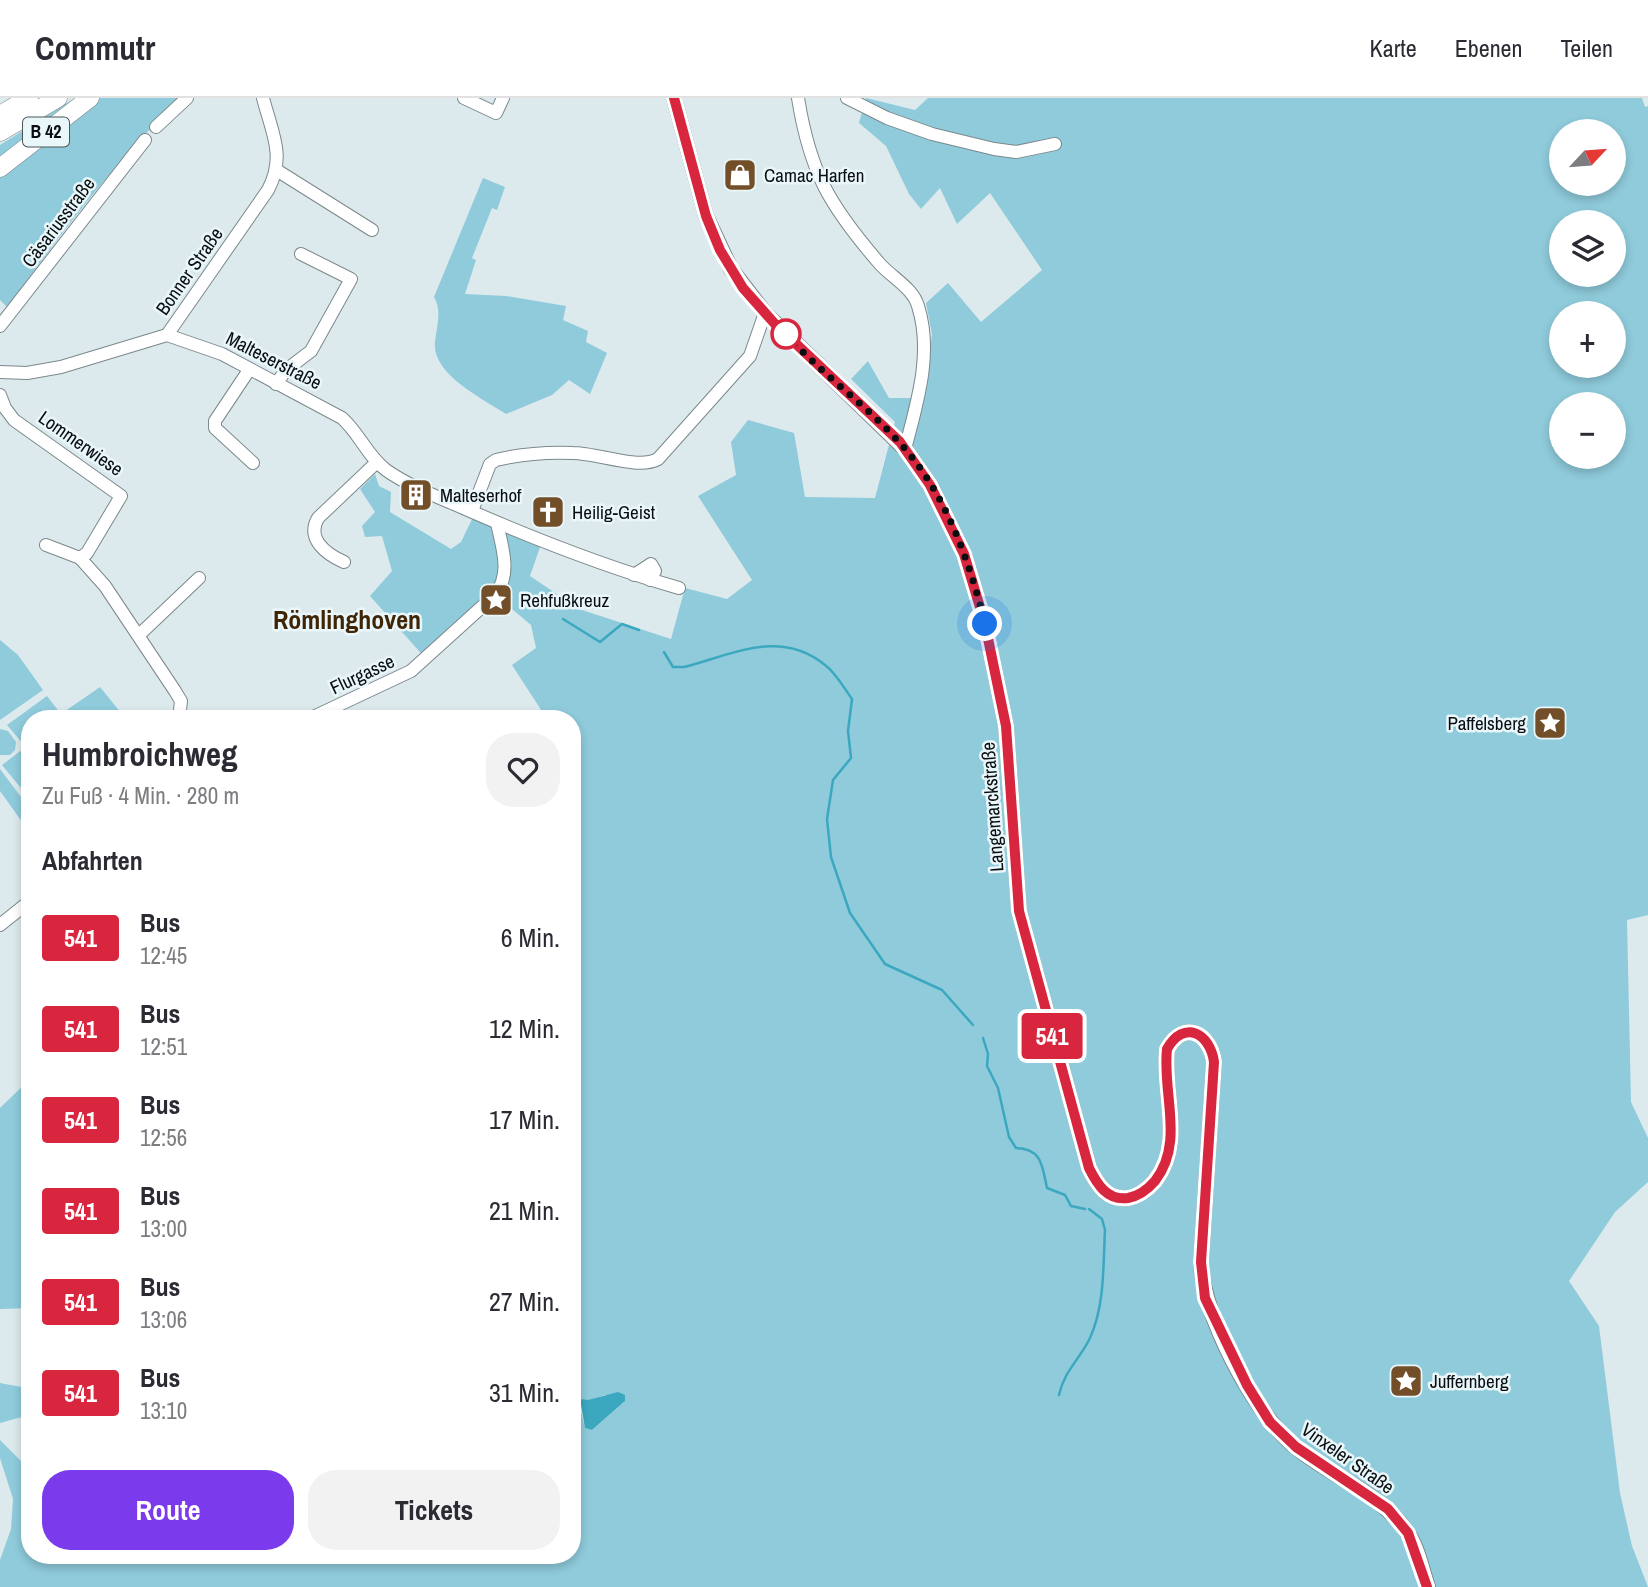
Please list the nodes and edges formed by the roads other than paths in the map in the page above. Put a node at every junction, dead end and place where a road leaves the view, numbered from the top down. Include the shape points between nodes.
1 (29, 98) edge
2 (58, 98) edge
3 (90, 98) edge
4 (187, 98) edge
5 (264, 98) edge
6 (464, 98) edge
7 (503, 98) edge
8 (674, 98) edge
9 (798, 98) edge
10 (847, 98) edge
11 (0, 115) edge
12 (156, 127) dead end
13 (0, 132) edge
14 (145, 140) dead end
15 (1055, 144) dead end
16 (0, 168) edge
17 (278, 171) junction
18 (372, 230) dead end
19 (301, 254) dead end
20 (765, 313) junction
21 (0, 326) edge
22 (167, 335) junction
23 (249, 370) junction
24 (0, 372) edge
25 (276, 384) junction
26 (0, 395) edge
27 (905, 449) junction
28 (253, 463) dead end
29 (377, 463) junction
30 (472, 511) junction
31 (497, 523) junction
32 (46, 545) dead end
33 (80, 558) junction
34 (344, 562) dead end
35 (199, 578) dead end
36 (679, 588) dead end
37 (139, 635) junction
38 (180, 710) edge
39 (328, 710) edge
40 (21, 908) edge
41 (0, 925) edge
42 (1202, 1246) joint
43 (1427, 1587) edge

1 - 11 highway, B 42
2 - 13 highway, B 42
3 - 16 highway, B 42
4 - 12 street
5 - 17 street
6 - 7 street via 496,113
8 - 20 main road, Langemarckstraße via 713,234 743,288
9 - 27 street via 808,154 833,204 918,304 925,351
10 - 15 street via 932,134 994,149 1016,152
14 - 21 street, Cäsariusstraße
17 - 18 street
17 - 22 street, Bonner Straße
19 - 25 street via 351,279 311,351
20 - 27 main road, Langemarckstraße
20 - 30 street via 750,356 659,458 639,464 570,453 496,460 490,464
22 - 23 street, Malteserstraße via 222,354
22 - 24 street via 61,367
23 - 25 street, Malteserstraße
23 - 28 street via 215,428
25 - 29 street, Malteserstraße via 342,418 355,429
26 - 33 street, Lommerwiese via 14,420 121,496
27 - 42 main road, Langemarckstraße via 948,518 977,593 1006,726 1019,911 1089,1168 1110,1195 1124,1199 1147,1189 1166,1165 1170,1147 1167,1049 1180,1034 1203,1037 1214,1062
29 - 30 street, Malteserstraße
29 - 34 street via 313,527 326,554
30 - 31 street, Malteserstraße
31 - 36 street, Malteserstraße
31 - 39 street, Flurgasse via 505,564 504,579 495,595 411,671
32 - 33 street
33 - 37 street
35 - 37 street
37 - 38 street via 181,701
40 - 41 street
42 - 43 main road, Vinxeler Straße via 1205,1298 1259,1405 1296,1447 1388,1509 1408,1533

